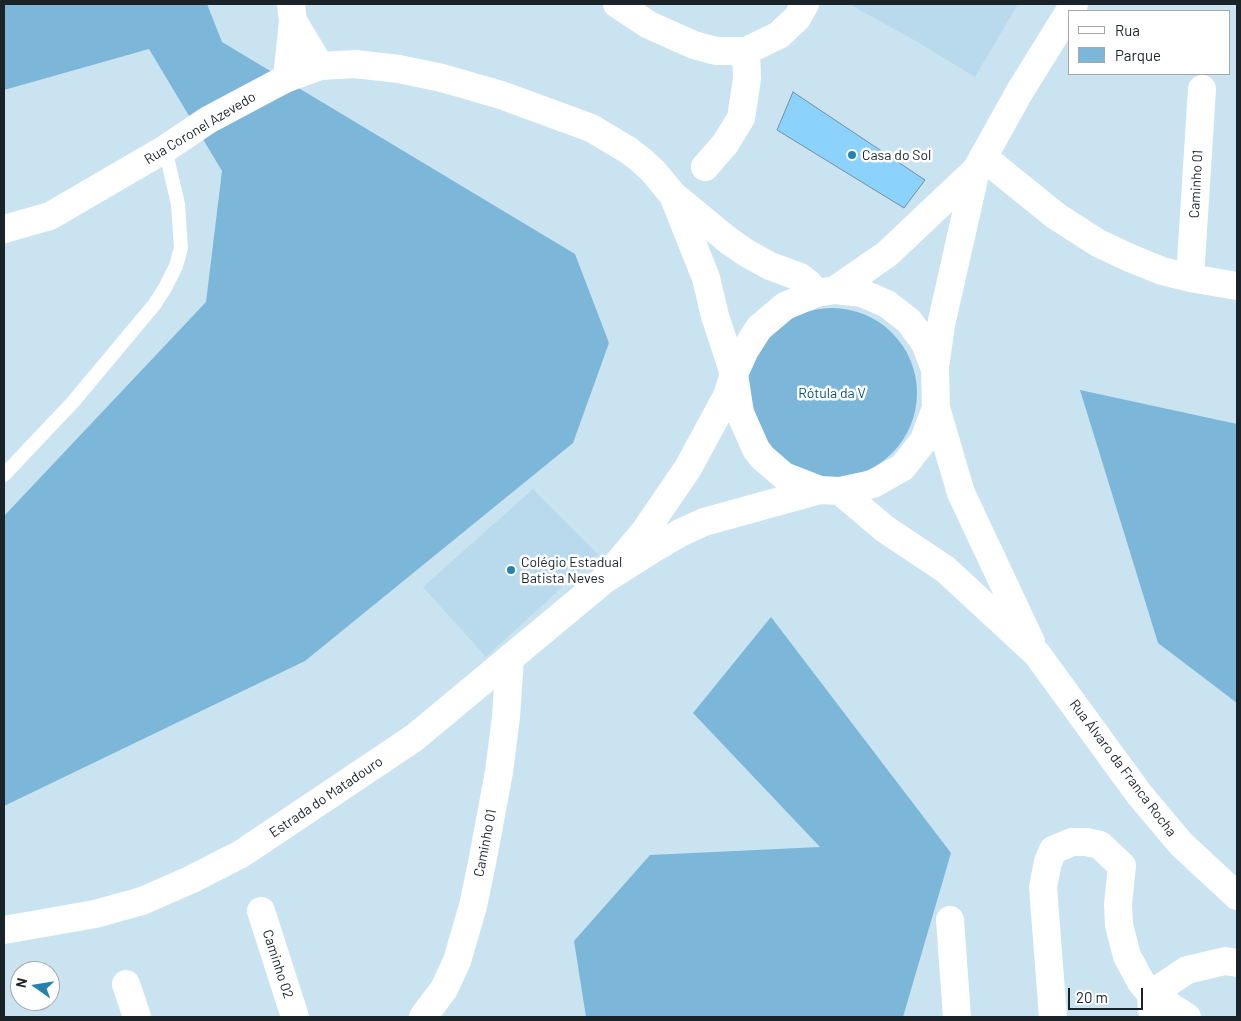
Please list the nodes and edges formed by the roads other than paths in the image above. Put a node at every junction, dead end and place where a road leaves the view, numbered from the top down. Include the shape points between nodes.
1 (617, 4) edge
2 (805, 4) edge
3 (292, 12) edge
4 (1068, 14) edge
5 (746, 52) junction
6 (320, 66) junction
7 (287, 78) junction
8 (1202, 89) dead end
9 (165, 149) junction
10 (979, 164) junction
11 (705, 167) dead end
12 (673, 195) junction
13 (4, 229) edge
14 (1190, 278) junction
15 (1237, 286) edge
16 (825, 292) junction
17 (934, 368) junction
18 (734, 374) junction
19 (936, 408) junction
20 (4, 475) edge
21 (830, 490) junction
22 (604, 580) junction
23 (1037, 654) junction
24 (510, 658) junction
25 (1237, 896) edge
26 (261, 911) dead end
27 (950, 920) dead end
28 (4, 930) edge
29 (1237, 963) edge
30 (126, 984) dead end
31 (1152, 1005) edge
32 (136, 1017) edge
33 (295, 1017) edge
34 (423, 1017) edge
35 (957, 1017) edge
36 (1053, 1017) edge
37 (1187, 1017) edge

1 - 5 main road via 649,25 694,45 716,51
2 - 5 main road via 797,18 779,34
3 - 6 main road
3 - 7 main road
4 - 10 main road
5 - 11 main road via 747,79 741,118
6 - 7 main road, Rua Coronel Azevedo
6 - 12 main road, Rua Coronel Azevedo via 355,64 399,69 442,78 554,113 591,128 628,150 653,171
7 - 9 main road, Rua Coronel Azevedo via 208,120
8 - 14 main road, Caminho 01
9 - 13 main road, Rua Coronel Azevedo via 50,216
9 - 20 lane via 178,204 181,248 176,266 154,306 73,402
10 - 14 main road via 1098,243 1162,271
10 - 16 main road, Estrada do Matadouro via 887,254
10 - 17 main road
12 - 16 main road, Rua Coronel Azevedo via 748,254
12 - 18 main road, Rua Coronel Azevedo via 706,278
14 - 15 main road
16 - 17 main road via 862,294 887,304 909,320 925,343
16 - 18 main road, Estrada do Matadouro via 784,306 759,328
17 - 19 main road
18 - 21 main road, Rua Coronel Azevedo via 740,413 762,457 784,476
18 - 22 main road, Estrada do Matadouro via 727,396 688,468 645,530
19 - 21 main road, Estrada do Matadouro via 924,440 902,467 873,484
19 - 23 main road, Rua Álvaro da Franca Rocha via 961,494
21 - 22 main road, Estrada do Matadouro via 704,522 680,533
21 - 23 main road, Rua Álvaro da Franca Rocha via 945,568
22 - 24 main road, Estrada do Matadouro
23 - 25 main road, Rua Álvaro da Franca Rocha via 1145,802 1180,844
24 - 28 main road, Estrada do Matadouro via 414,738 242,854 142,901 95,914
24 - 34 main road, Caminho 01 via 499,772 472,906 457,961 444,989
26 - 33 main road, Caminho 02
27 - 35 main road
29 - 31 main road via 1225,961 1187,970
30 - 32 main road
31 - 36 main road via 1123,942 1118,904 1122,866 1100,845 1072,842 1053,850 1043,887
31 - 37 main road

